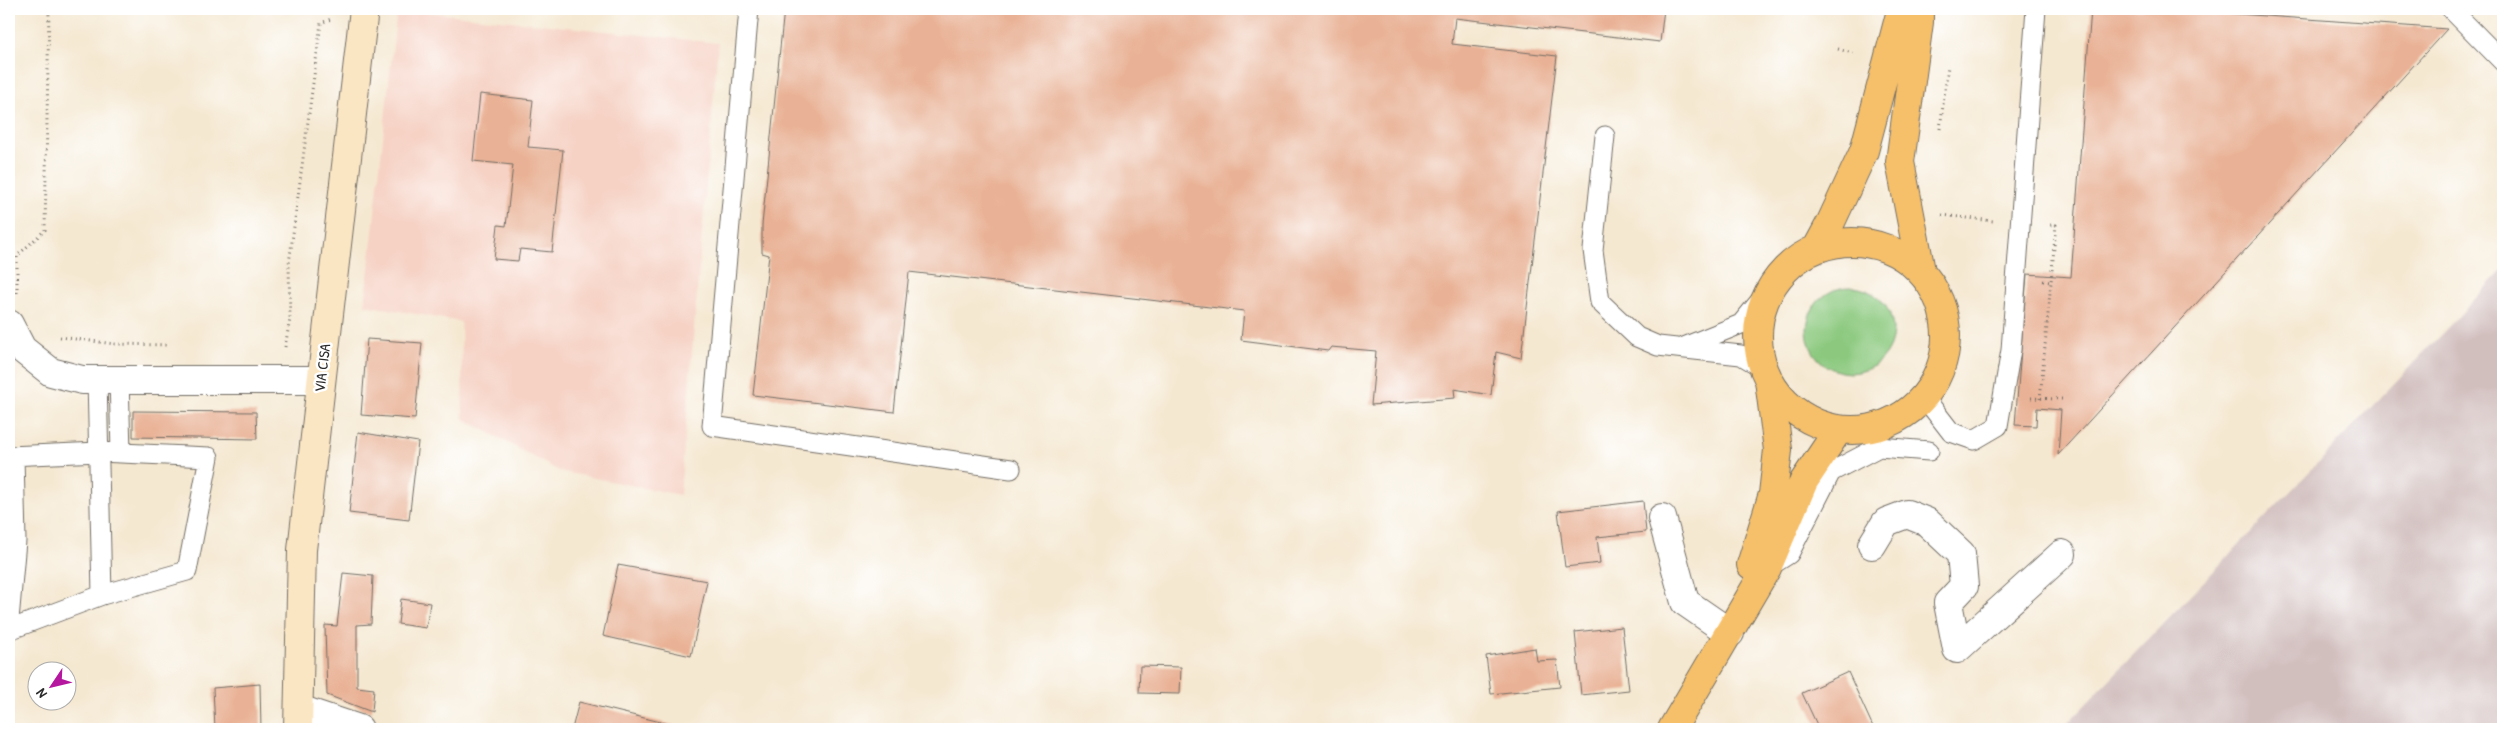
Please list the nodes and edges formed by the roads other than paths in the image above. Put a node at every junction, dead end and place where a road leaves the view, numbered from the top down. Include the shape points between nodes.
1 (749, 9) edge
2 (1904, 9) edge
3 (1918, 9) edge
4 (2036, 9) edge
5 (2451, 9) edge
6 (352, 13) edge
7 (2503, 62) edge
8 (1605, 136) dead end
9 (1816, 248) junction
10 (1921, 271) junction
11 (1769, 290) junction
12 (9, 324) edge
13 (1683, 348) junction
14 (20, 358) edge
15 (1766, 374) junction
16 (108, 378) junction
17 (321, 380) junction
18 (1924, 397) junction
19 (1839, 430) junction
20 (1929, 451) dead end
21 (99, 452) junction
22 (122, 453) junction
23 (12, 456) edge
24 (1011, 469) dead end
25 (1662, 518) dead end
26 (1872, 545) dead end
27 (2062, 554) dead end
28 (1767, 568) junction
29 (102, 595) junction
30 (9, 620) edge
31 (9, 630) edge
32 (1730, 633) junction
33 (298, 719) edge
34 (359, 729) edge
35 (1672, 729) edge

1 - 24 lane via 712,426
2 - 9 main road via 1864,151
3 - 10 main road via 1919,22 1900,162
4 - 18 lane via 2011,350 1998,426 1974,440 1951,432
5 - 7 lane
6 - 17 street, VIA CISA
8 - 13 lane via 1593,250 1600,302 1637,336 1658,346
9 - 10 main road via 1838,242 1861,241 1884,246 1904,256
9 - 11 main road via 1781,272
10 - 18 main road via 1937,294 1946,320 1946,348 1939,374
11 - 13 lane via 1741,324
11 - 15 main road via 1758,328 1758,349
12 - 14 street via 22,349
13 - 15 lane via 1741,355
14 - 16 street via 51,372 82,380
15 - 19 main road via 1782,399 1799,414
15 - 32 main road via 1778,450 1773,494
16 - 17 street
16 - 21 lane
16 - 22 lane
17 - 33 street, VIA CISA via 302,550
18 - 19 main road via 1889,423 1856,432
19 - 28 main road via 1804,481
20 - 28 lane via 1878,447 1831,472 1789,554
21 - 22 lane
21 - 23 lane
21 - 29 lane
22 - 29 lane via 209,456 187,571
23 - 30 lane via 16,541
25 - 32 street via 1685,602
26 - 27 street via 1886,522 1907,514 1927,522 1961,554 1964,586 1948,603 1957,649
28 - 32 main road
29 - 31 lane
32 - 35 main road
33 - 34 street

